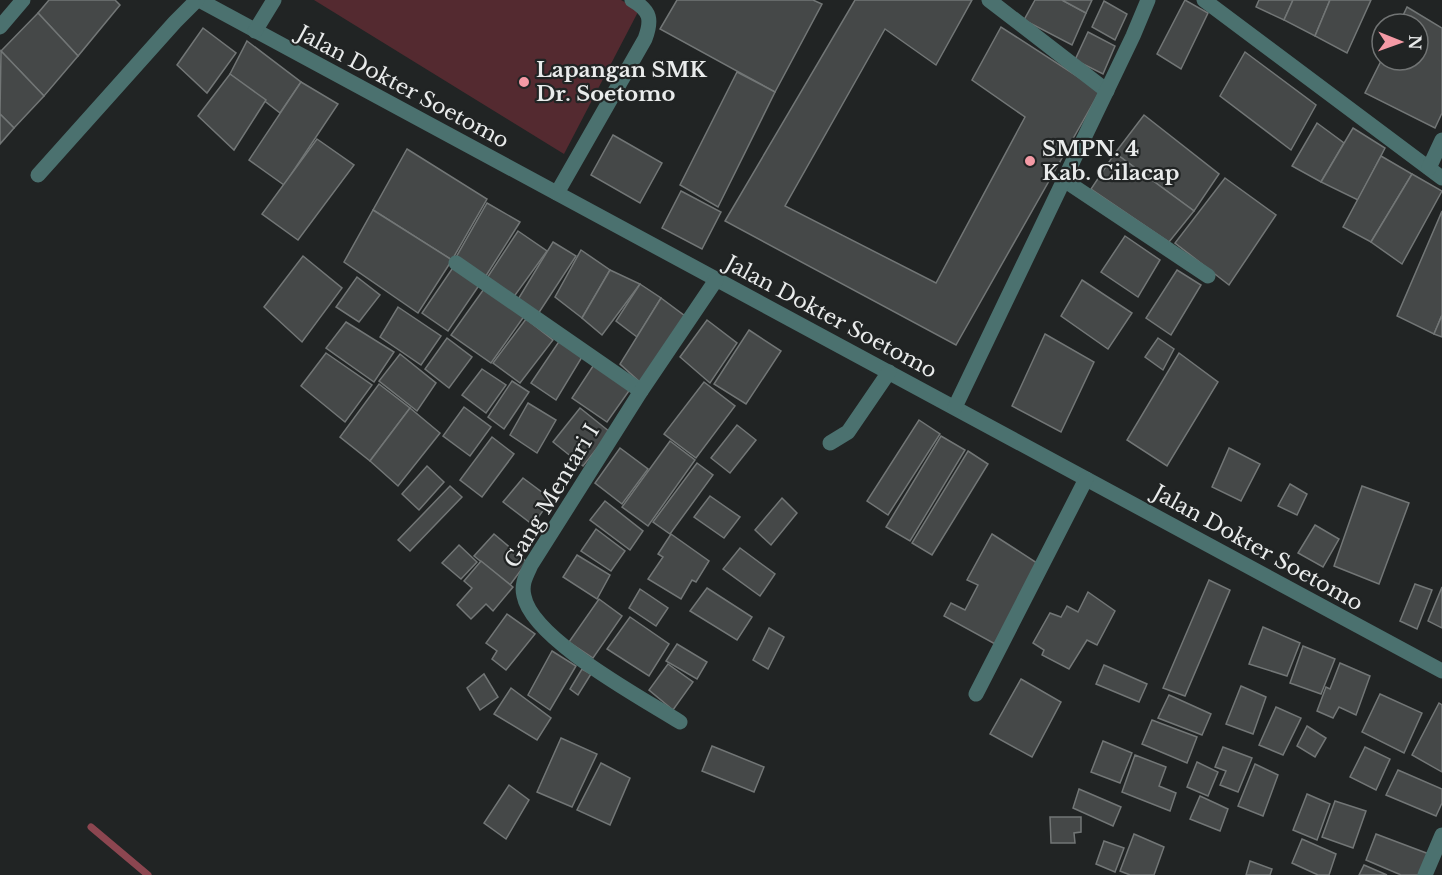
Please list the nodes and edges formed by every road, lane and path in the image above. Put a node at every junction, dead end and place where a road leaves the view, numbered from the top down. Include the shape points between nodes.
1 (23, 0) edge
2 (198, 0) edge
3 (274, 0) edge
4 (633, 0) edge
5 (989, 0) edge
6 (1148, 0) edge
7 (1203, 0) edge
8 (0, 27) edge
9 (255, 31) junction
10 (1107, 91) junction
11 (1442, 140) edge
12 (1429, 168) junction
13 (38, 175) dead end
14 (1442, 178) edge
15 (1064, 180) junction
16 (557, 194) junction
17 (456, 263) dead end
18 (1208, 276) dead end
19 (716, 280) junction
20 (889, 372) junction
21 (641, 391) junction
22 (955, 407) junction
23 (830, 442) dead end
24 (1086, 478) junction
25 (1442, 671) edge
26 (976, 693) dead end
27 (680, 722) dead end
28 (1442, 835) edge
29 (1425, 875) edge

1 - 8 street
2 - 9 street, Jalan Dokter Soetomo
2 - 13 street
3 - 9 street
4 - 16 street via 648,14 650,25 645,39
5 - 10 street
6 - 10 street
7 - 12 street
9 - 16 street, Jalan Dokter Soetomo
10 - 15 street
11 - 12 street
12 - 14 street
15 - 18 street
15 - 22 street
16 - 19 street, Jalan Dokter Soetomo
17 - 21 street
19 - 20 street, Jalan Dokter Soetomo
19 - 21 street, Gang Mentari I
20 - 22 street, Jalan Dokter Soetomo
20 - 23 street via 848,432
21 - 27 street, Gang Mentari I via 531,566 523,582 524,598 545,631
22 - 24 street, Jalan Dokter Soetomo
24 - 25 street, Jalan Dokter Soetomo
24 - 26 street
28 - 29 street

